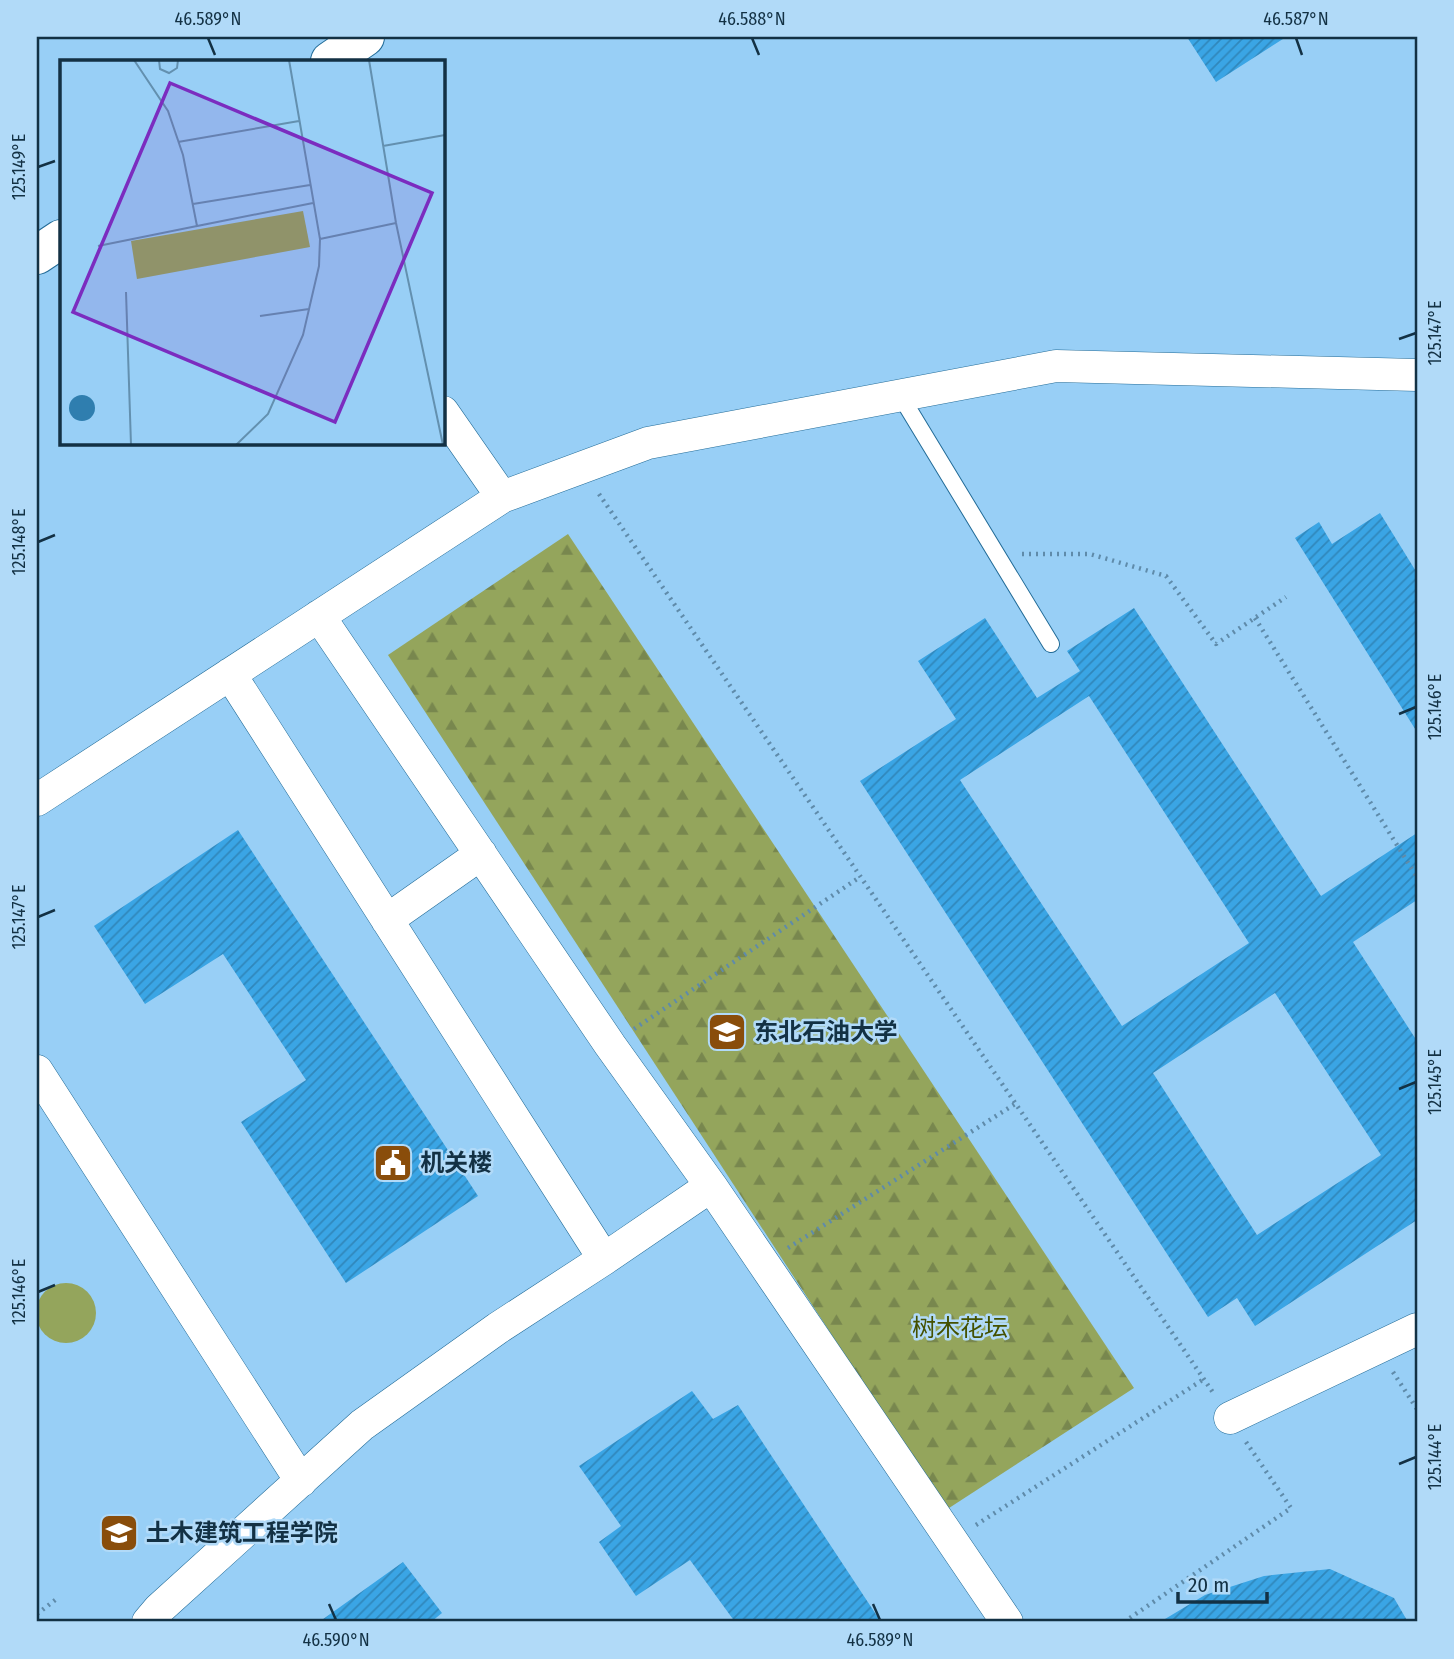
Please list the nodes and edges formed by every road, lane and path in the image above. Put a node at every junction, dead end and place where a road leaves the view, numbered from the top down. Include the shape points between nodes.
1 (365, 37) edge
2 (331, 60) edge
3 (60, 240) edge
4 (37, 255) edge
5 (1417, 375) edge
6 (900, 396) junction
7 (444, 413) edge
8 (581, 468) junction
9 (502, 496) junction
10 (997, 554) junction
11 (1286, 597) dead end
12 (319, 616) junction
13 (1255, 618) junction
14 (1051, 644) dead end
15 (230, 674) junction
16 (37, 800) edge
17 (481, 854) junction
18 (860, 877) junction
19 (1417, 877) edge
20 (387, 920) junction
21 (610, 1045) junction
22 (37, 1071) edge
23 (1016, 1104) junction
24 (711, 1186) junction
25 (604, 1259) junction
26 (763, 1263) junction
27 (1417, 1329) edge
28 (1377, 1350) junction
29 (1203, 1379) junction
30 (1417, 1409) edge
31 (1230, 1418) junction
32 (301, 1481) junction
33 (952, 1540) junction
34 (59, 1597) dead end
35 (37, 1614) edge
36 (148, 1622) edge
37 (1007, 1622) edge
38 (1124, 1622) edge

1 - 2 main road
3 - 4 main road
5 - 6 street via 1056,366
6 - 8 street via 648,443
6 - 10 lane
7 - 9 street
8 - 9 street
8 - 18 path
9 - 12 street
10 - 13 path via 1090,554 1166,576 1216,644
10 - 14 lane
11 - 13 path
12 - 15 street
12 - 17 street
13 - 19 path
15 - 16 street
15 - 20 street
17 - 20 street
17 - 21 street
18 - 21 path
18 - 23 path
20 - 25 street
21 - 24 street
22 - 32 street
23 - 26 path
23 - 29 path
24 - 25 street
24 - 26 street
25 - 32 street via 362,1425
26 - 33 street
27 - 28 street
28 - 30 path
28 - 31 street
29 - 31 path
29 - 33 path
31 - 38 path via 1292,1508
32 - 36 street
33 - 37 street
34 - 35 path

